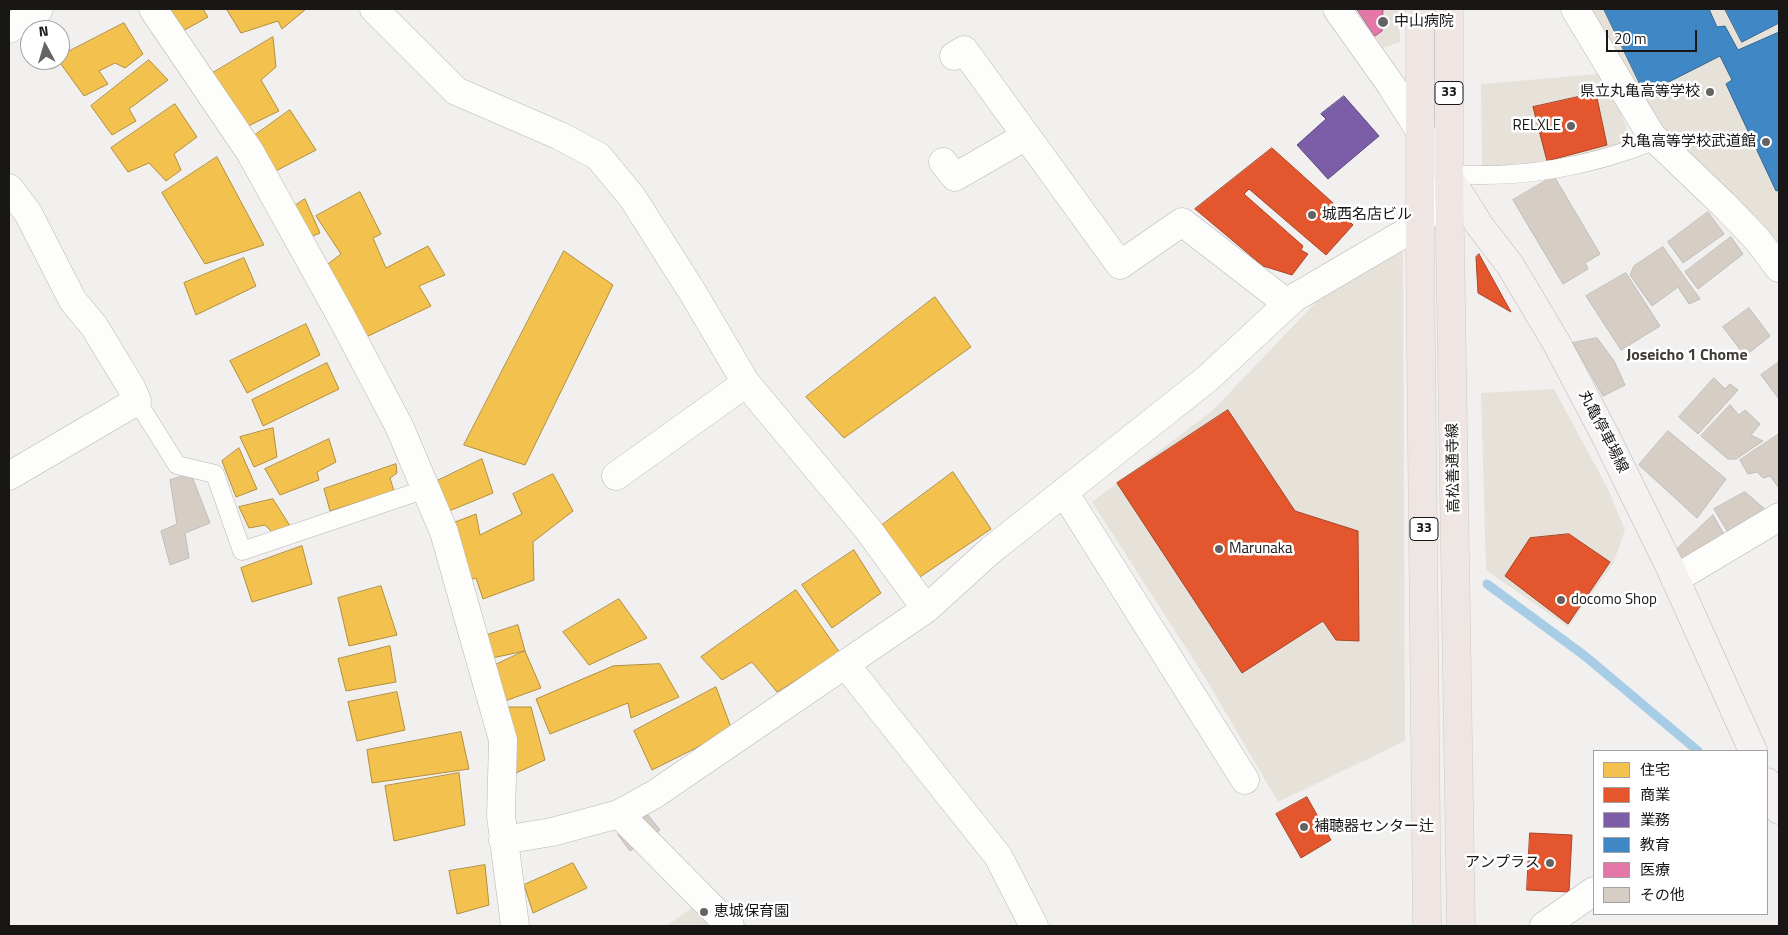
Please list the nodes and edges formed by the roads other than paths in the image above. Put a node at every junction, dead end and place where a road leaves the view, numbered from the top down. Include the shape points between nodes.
1 (39, 9) edge
2 (153, 9) edge
3 (374, 9) edge
4 (1337, 9) edge
5 (1420, 9) edge
6 (1449, 9) edge
7 (1574, 9) edge
8 (9, 29) edge
9 (954, 56) dead end
10 (1420, 131) junction
11 (1026, 136) junction
12 (1656, 140) junction
13 (943, 162) dead end
14 (1449, 175) junction
15 (9, 188) edge
16 (1420, 224) junction
17 (1779, 268) edge
18 (1288, 304) junction
19 (746, 383) junction
20 (137, 401) junction
21 (9, 476) edge
22 (616, 476) dead end
23 (426, 489) junction
24 (1064, 492) junction
25 (1779, 517) edge
26 (1675, 579) junction
27 (926, 609) junction
28 (845, 664) junction
29 (1753, 750) edge
30 (1245, 780) dead end
31 (1768, 784) edge
32 (1779, 810) edge
33 (619, 814) junction
34 (503, 840) junction
35 (1593, 892) edge
36 (515, 926) edge
37 (730, 926) edge
38 (1034, 926) edge
39 (1427, 926) edge
40 (1461, 926) edge
41 (1544, 926) edge

1 - 8 street
2 - 23 street via 250,152 395,417
3 - 19 street via 456,91 598,156 632,197
4 - 10 street
5 - 10 main road, 33
6 - 14 main road, 高松善通寺線 / 33
7 - 12 street
9 - 11 street via 964,50
10 - 14 main road, 丸亀停車場線
10 - 16 main road, 高松善通寺線 / 33
11 - 13 street via 956,177
11 - 18 street via 1120,265 1182,222
12 - 14 lane via 1622,153 1550,170 1482,176
12 - 17 street via 1756,238
14 - 16 street
14 - 26 main road, 丸亀停車場線 via 1556,342
14 - 40 main road, 高松善通寺線 / 33
15 - 20 street via 28,213 74,301 94,326
16 - 18 street
16 - 39 main road, 高松善通寺線 / 33
18 - 24 street via 1208,378
19 - 22 street
19 - 27 street via 868,528
20 - 21 street
20 - 23 lane via 176,465 215,474 242,551
23 - 34 street via 444,532 503,740
24 - 27 street via 991,550
24 - 30 street
25 - 26 street
26 - 29 main road, 丸亀停車場線
27 - 28 street
28 - 33 street via 655,794
28 - 38 street via 998,856
31 - 32 main road
33 - 34 street via 552,832
33 - 37 street
34 - 36 street
35 - 41 street

